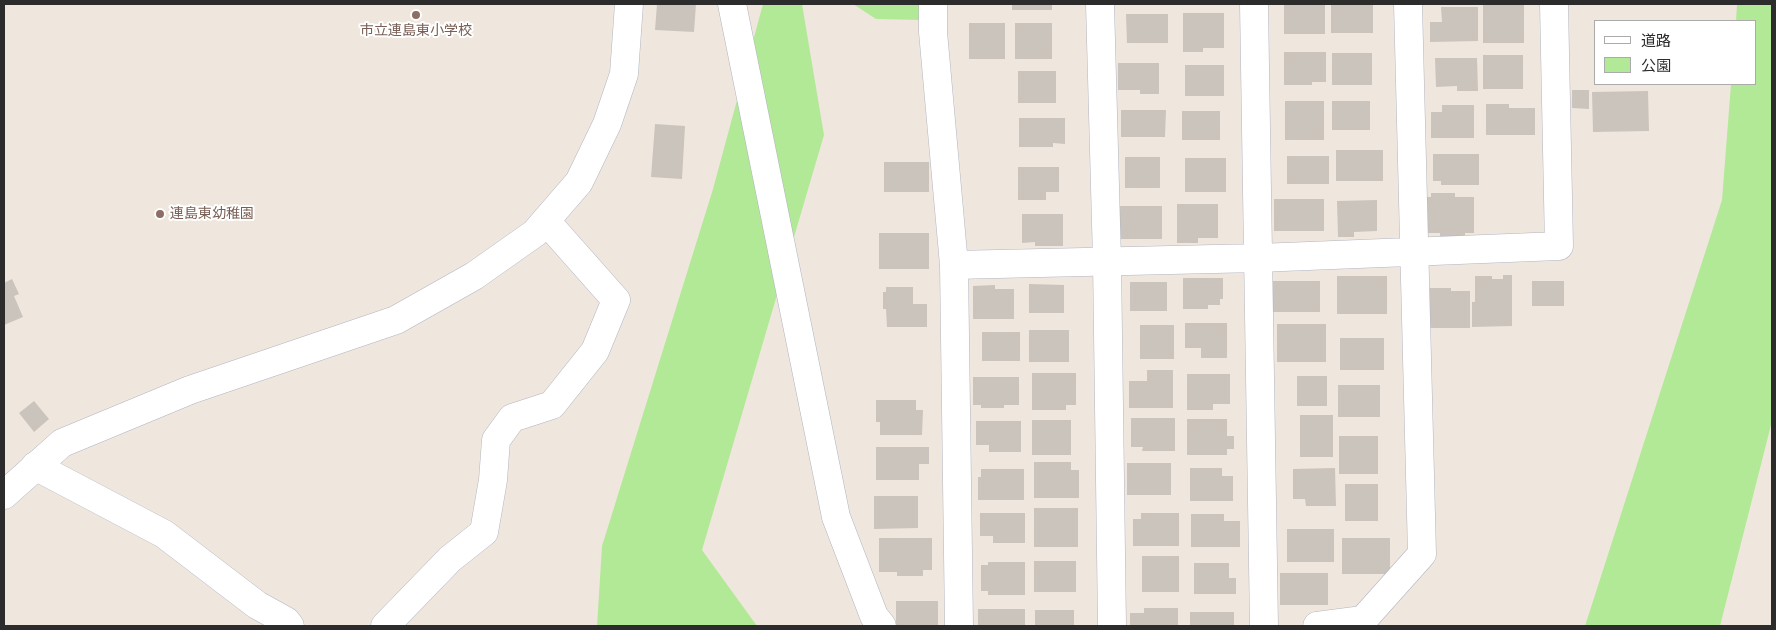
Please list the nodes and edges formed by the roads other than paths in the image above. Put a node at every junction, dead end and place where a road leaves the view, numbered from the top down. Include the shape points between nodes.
1 (629, 4) edge
2 (732, 4) edge
3 (933, 4) edge
4 (1100, 4) edge
5 (1254, 4) edge
6 (1408, 4) edge
7 (1554, 4) edge
8 (546, 220) junction
9 (1414, 252) junction
10 (1258, 258) junction
11 (1107, 260) junction
12 (954, 265) junction
13 (35, 466) junction
14 (4, 495) edge
15 (290, 626) edge
16 (385, 626) edge
17 (882, 626) edge
18 (959, 626) edge
19 (1112, 626) edge
20 (1264, 626) edge
21 (1317, 626) edge

1 - 8 street via 624,74 608,124 579,182
2 - 17 street via 836,518 874,616
3 - 12 street
4 - 11 street
5 - 10 street
6 - 9 street
7 - 9 street via 1559,246
8 - 13 street via 535,233 474,276 396,320 190,390 123,417 62,443
8 - 16 street via 616,300 595,351 552,405 512,418 496,440 484,532 450,559
9 - 10 street
9 - 21 street via 1422,554 1363,620
10 - 11 street
10 - 20 street
11 - 12 street
11 - 19 street
12 - 18 street
13 - 14 street
13 - 15 street via 164,534

